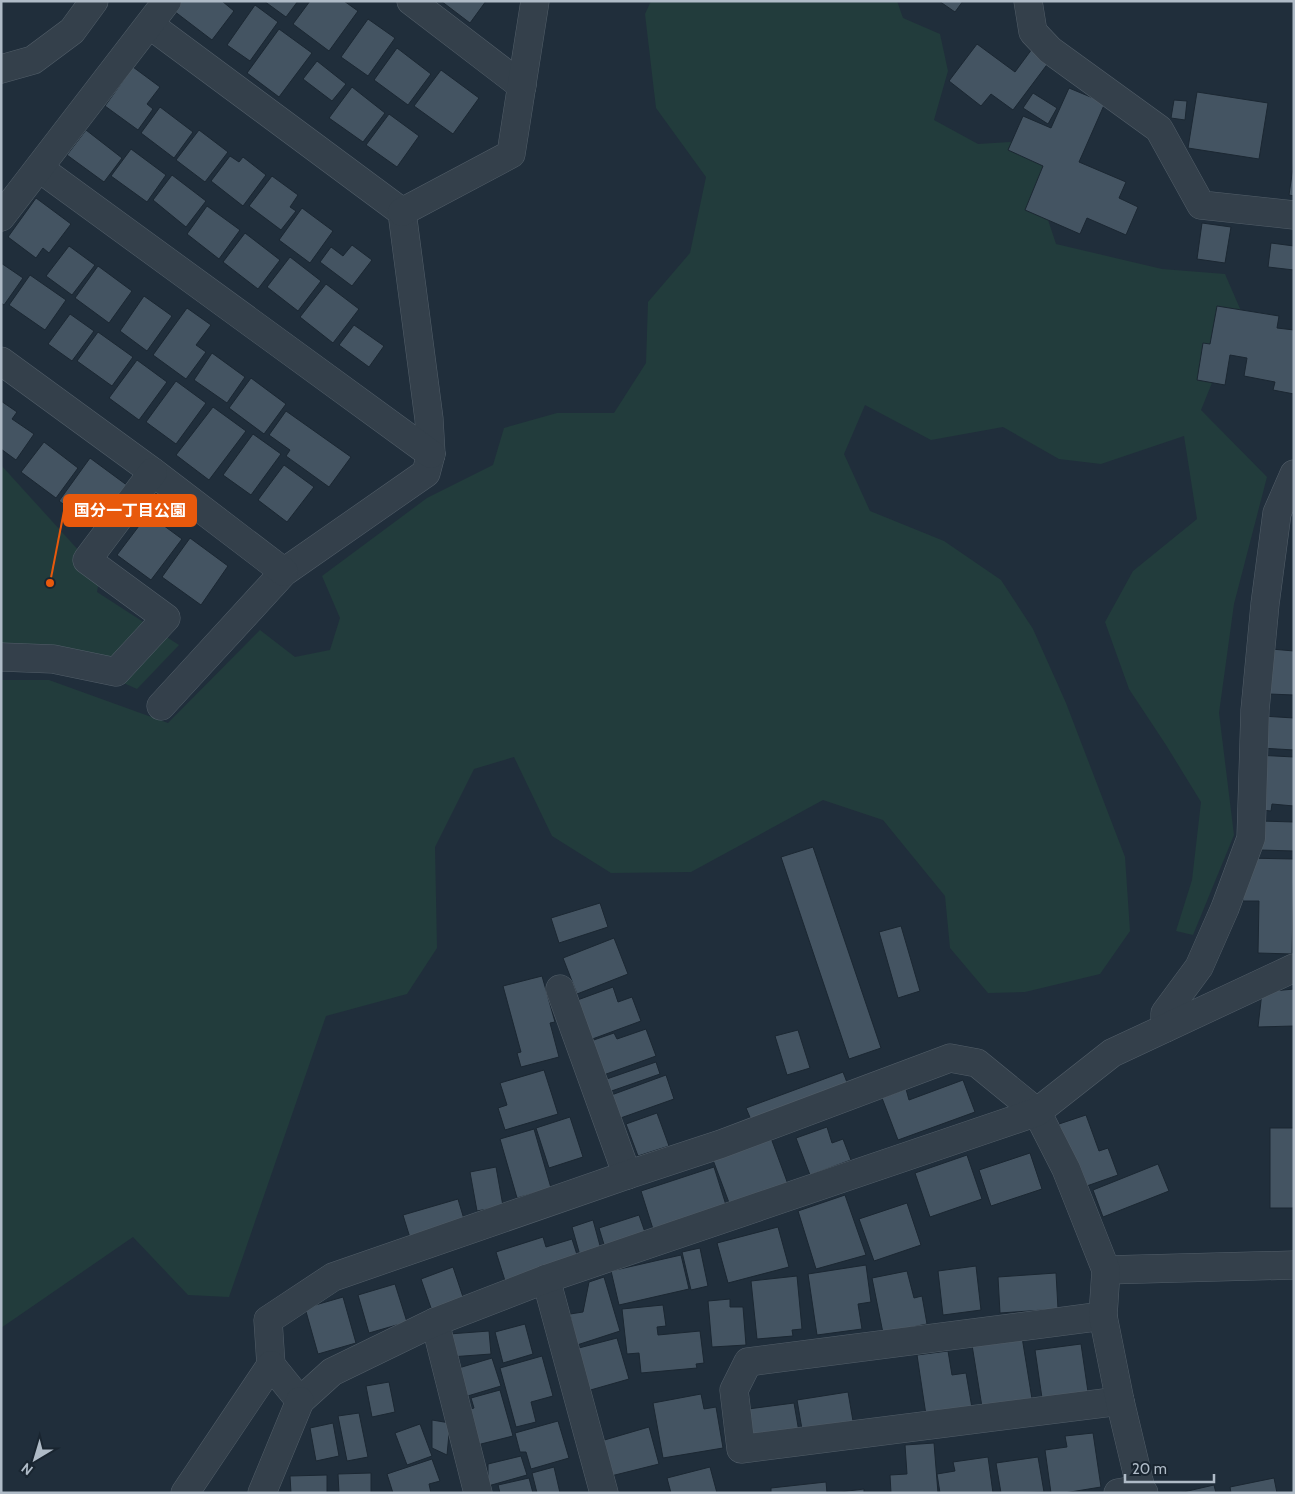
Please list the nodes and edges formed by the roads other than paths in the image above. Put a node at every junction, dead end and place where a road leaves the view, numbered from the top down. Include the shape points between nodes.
1 (94, 1) edge
2 (167, 1) edge
3 (411, 1) edge
4 (535, 1) edge
5 (1028, 1) edge
6 (150, 25) junction
7 (1, 69) edge
8 (522, 86) junction
9 (40, 168) junction
10 (402, 212) junction
11 (1294, 215) edge
12 (1, 218) edge
13 (1, 361) edge
14 (431, 454) junction
15 (153, 472) junction
16 (1294, 474) edge
17 (284, 572) junction
18 (1, 657) edge
19 (161, 706) dead end
20 (1294, 968) edge
21 (560, 990) dead end
22 (1165, 1028) junction
23 (1037, 1112) junction
24 (627, 1174) junction
25 (1294, 1265) edge
26 (1106, 1270) junction
27 (546, 1279) junction
28 (1103, 1316) junction
29 (435, 1322) junction
30 (271, 1365) junction
31 (300, 1401) junction
32 (1120, 1401) junction
33 (1134, 1492) edge
34 (184, 1493) edge
35 (262, 1493) edge
36 (478, 1493) edge
37 (604, 1493) edge

1 - 7 street via 72,31 33,60
2 - 6 street
3 - 8 street
4 - 8 street
5 - 11 street via 1033,32 1050,50 1159,128 1201,205
6 - 9 street
6 - 10 street
8 - 10 street via 511,154
9 - 12 street
9 - 14 street
10 - 14 street
13 - 15 street
14 - 17 street via 426,473
15 - 17 street
15 - 18 street via 87,560 166,618 116,672 52,659
16 - 22 street via 1277,513 1265,604 1255,710 1251,838 1199,967 1165,1013
17 - 19 street
20 - 22 street
21 - 24 street
22 - 23 street via 1112,1053
23 - 24 street via 977,1064 950,1058 721,1144
23 - 26 street via 1066,1169
23 - 27 street
24 - 30 street via 333,1277 268,1320
25 - 26 street
26 - 28 street
27 - 29 street
27 - 37 street
28 - 32 street
28 - 32 street via 748,1362 734,1390 741,1449
29 - 31 street via 332,1372
29 - 36 street
30 - 31 street
30 - 34 street
31 - 35 street
32 - 33 street

